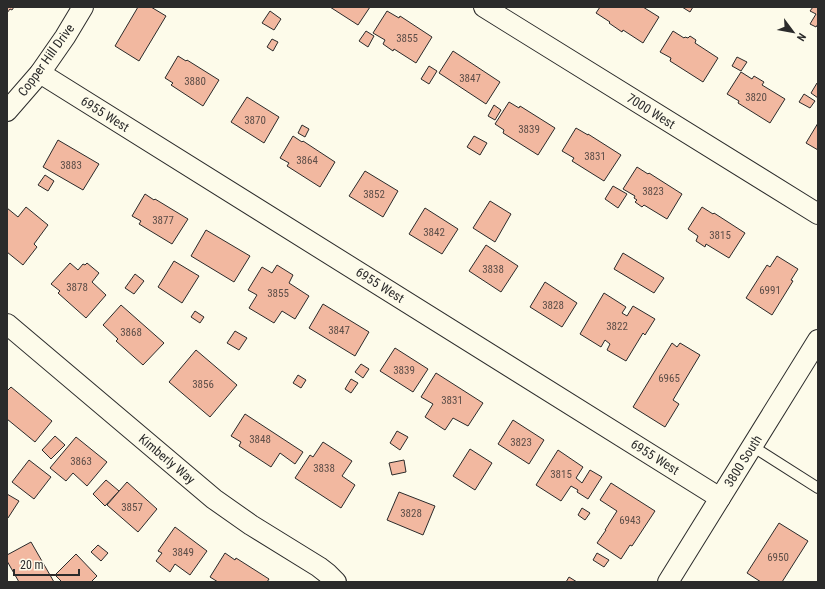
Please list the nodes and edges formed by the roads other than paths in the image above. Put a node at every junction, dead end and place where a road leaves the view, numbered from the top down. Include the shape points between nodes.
1 (84, 7) edge
2 (484, 7) edge
3 (40, 73) junction
4 (7, 111) edge
5 (818, 214) edge
6 (7, 324) edge
7 (818, 340) edge
8 (752, 446) junction
9 (818, 488) edge
10 (720, 498) junction
11 (672, 581) edge
12 (336, 582) edge

1 - 3 street, Copper Hill Drive
2 - 5 street, 7000 West
3 - 4 street, Copper Hill Drive
3 - 10 street, 6955 West
6 - 12 street, Kimberly Way via 214,499 319,567
7 - 8 street, 3800 South
8 - 9 lane
8 - 10 street, 3800 South
10 - 11 street, 3800 South

